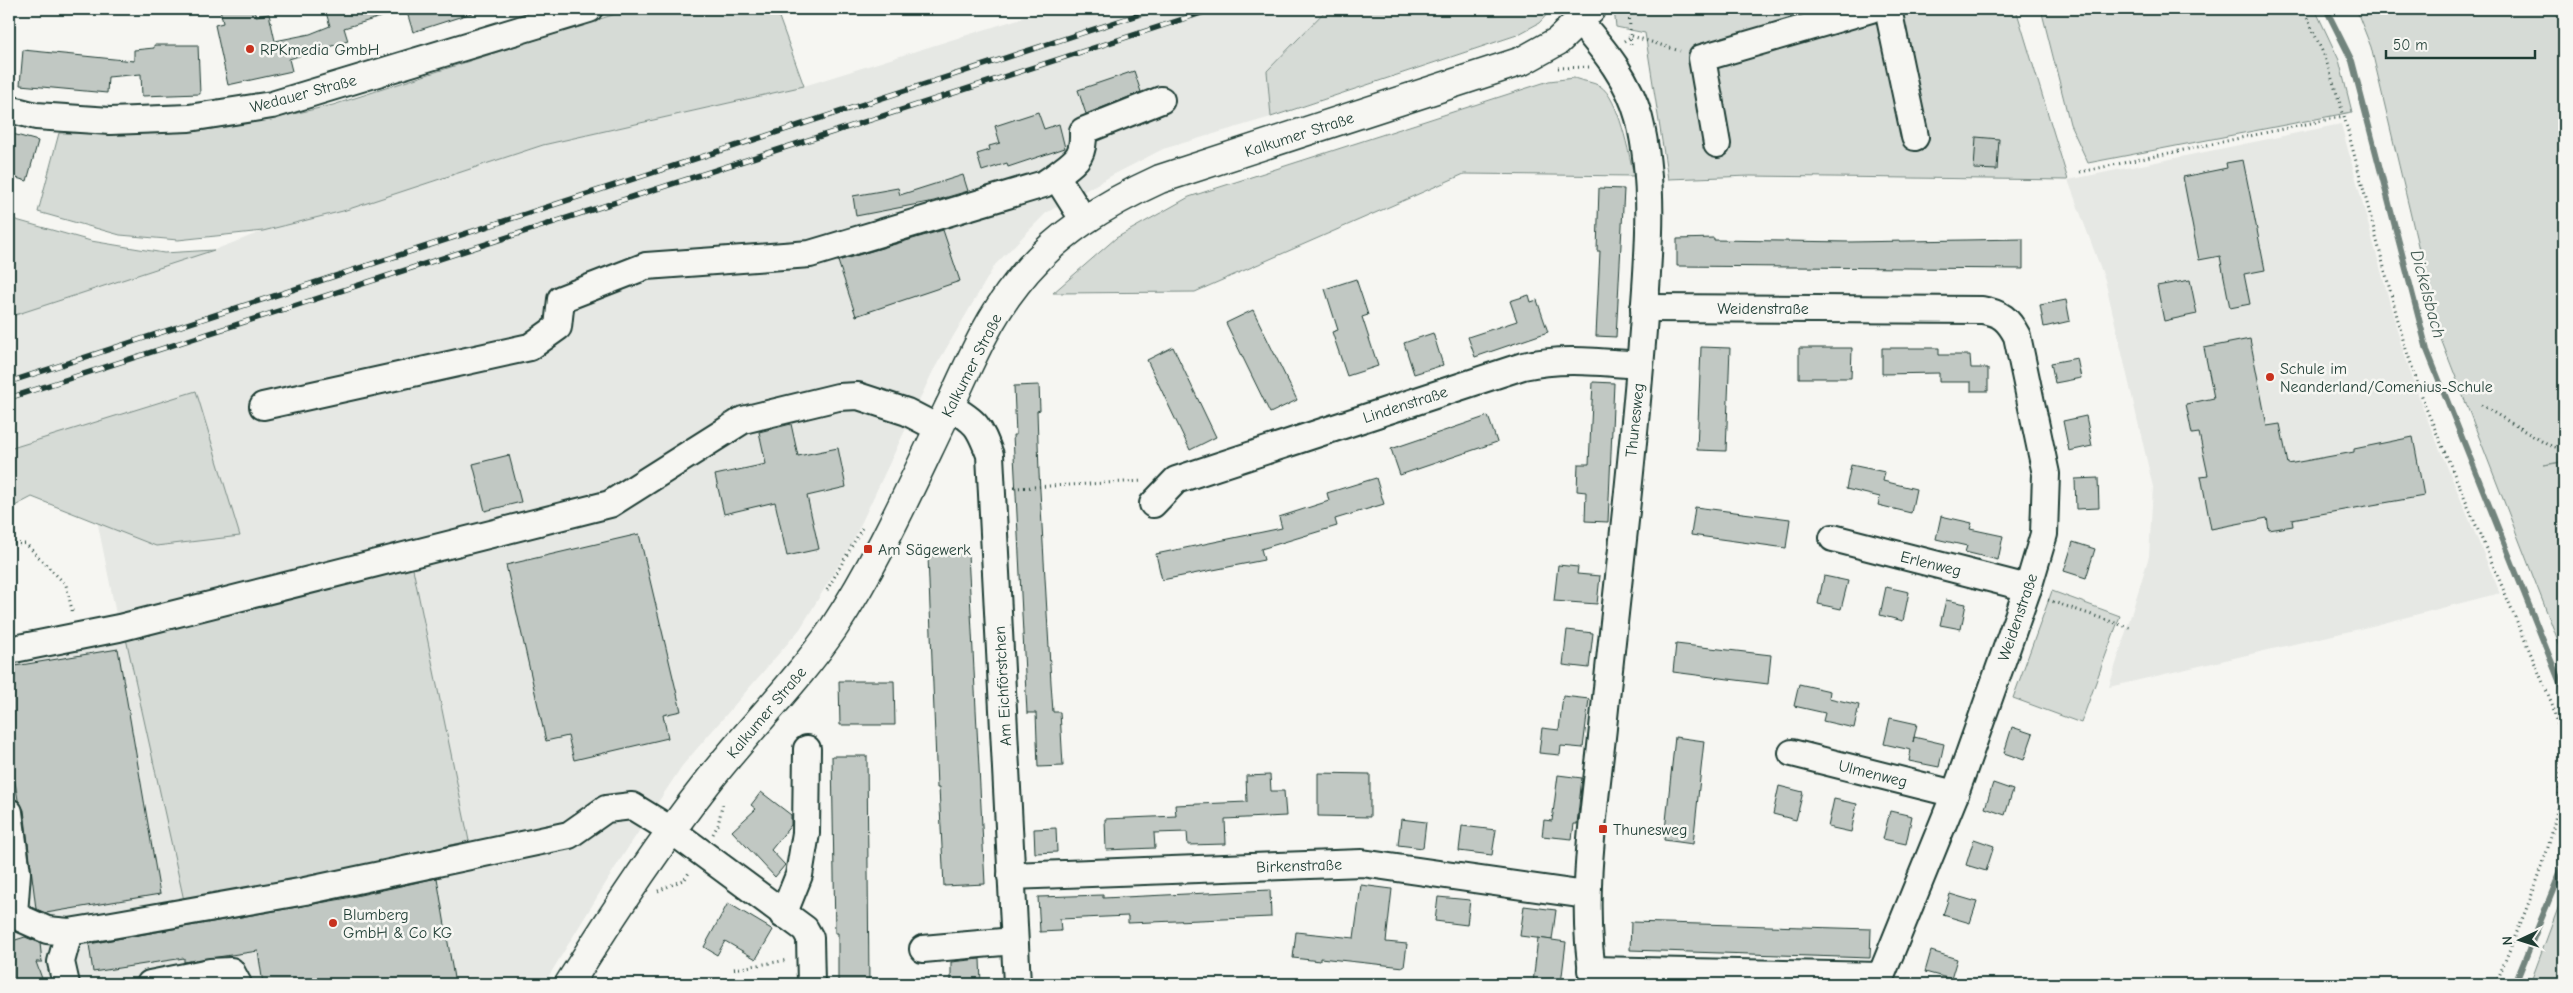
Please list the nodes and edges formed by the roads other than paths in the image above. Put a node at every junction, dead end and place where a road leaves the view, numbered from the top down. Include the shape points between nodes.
1 (589, 9) edge
2 (1871, 9) edge
3 (1888, 9) edge
4 (1585, 15) edge
5 (1161, 100) dead end
6 (9, 109) edge
7 (1915, 136) dead end
8 (1717, 144) dead end
9 (1056, 176) junction
10 (1083, 220) junction
11 (1644, 308) junction
12 (1640, 365) junction
13 (262, 406) dead end
14 (944, 417) junction
15 (1153, 504) dead end
16 (1833, 538) dead end
17 (2027, 590) junction
18 (9, 650) edge
19 (807, 749) dead end
20 (1792, 753) dead end
21 (1955, 794) junction
22 (9, 812) edge
23 (671, 830) junction
24 (1011, 876) junction
25 (1586, 895) junction
26 (11, 914) edge
27 (783, 915) junction
28 (69, 932) junction
29 (1014, 941) junction
30 (923, 949) dead end
31 (1593, 977) edge
32 (69, 983) edge
33 (150, 984) edge
34 (238, 984) edge
35 (568, 984) edge
36 (811, 984) edge
37 (1017, 984) edge

1 - 6 street, Wedauer Straße via 272,105 188,118 110,120 36,116
2 - 8 street via 1702,58
3 - 7 street
4 - 10 main road, Kalkumer Straße via 1558,41 1522,61 1160,179 1118,198
4 - 11 street, Thunesweg via 1628,88 1646,155 1649,194
5 - 9 street via 1083,131 1083,150
9 - 10 street
9 - 13 street via 1044,184 810,254 646,266 561,299 558,327 530,348
10 - 14 main road, Kalkumer Straße via 1017,282 984,332
11 - 12 street, Thunesweg
11 - 17 street, Weidenstraße via 1982,310 1997,312 2008,320 2017,336 2046,474 2044,534
12 - 15 street, Lindenstraße via 1571,359 1523,366 1176,480
12 - 25 street, Thunesweg
14 - 18 street, Am Eichförstchen via 907,412 858,396 838,397 743,420 610,504 78,637
14 - 23 main road, Kalkumer Straße via 875,560 832,629 787,690 708,780
14 - 24 street, Am Eichförstchen via 971,419 980,430 990,455
16 - 17 street, Erlenweg
17 - 21 street, Weidenstraße
19 - 27 street via 806,833 799,875
20 - 21 street, Ulmenweg
21 - 31 street, Weidenstraße via 1881,976
22 - 26 street via 17,873
23 - 27 street
23 - 28 street via 632,806 606,809 569,835 305,890
23 - 35 main road, Kalkumer Straße
24 - 25 street, Birkenstraße via 1362,863
24 - 29 street, Am Eichförstchen
25 - 31 street, Thunesweg
26 - 28 street via 47,930
27 - 36 street via 804,929 810,938
28 - 32 street via 61,962
29 - 30 street
29 - 37 street, Am Eichförstchen
33 - 34 street via 210,972 231,972

